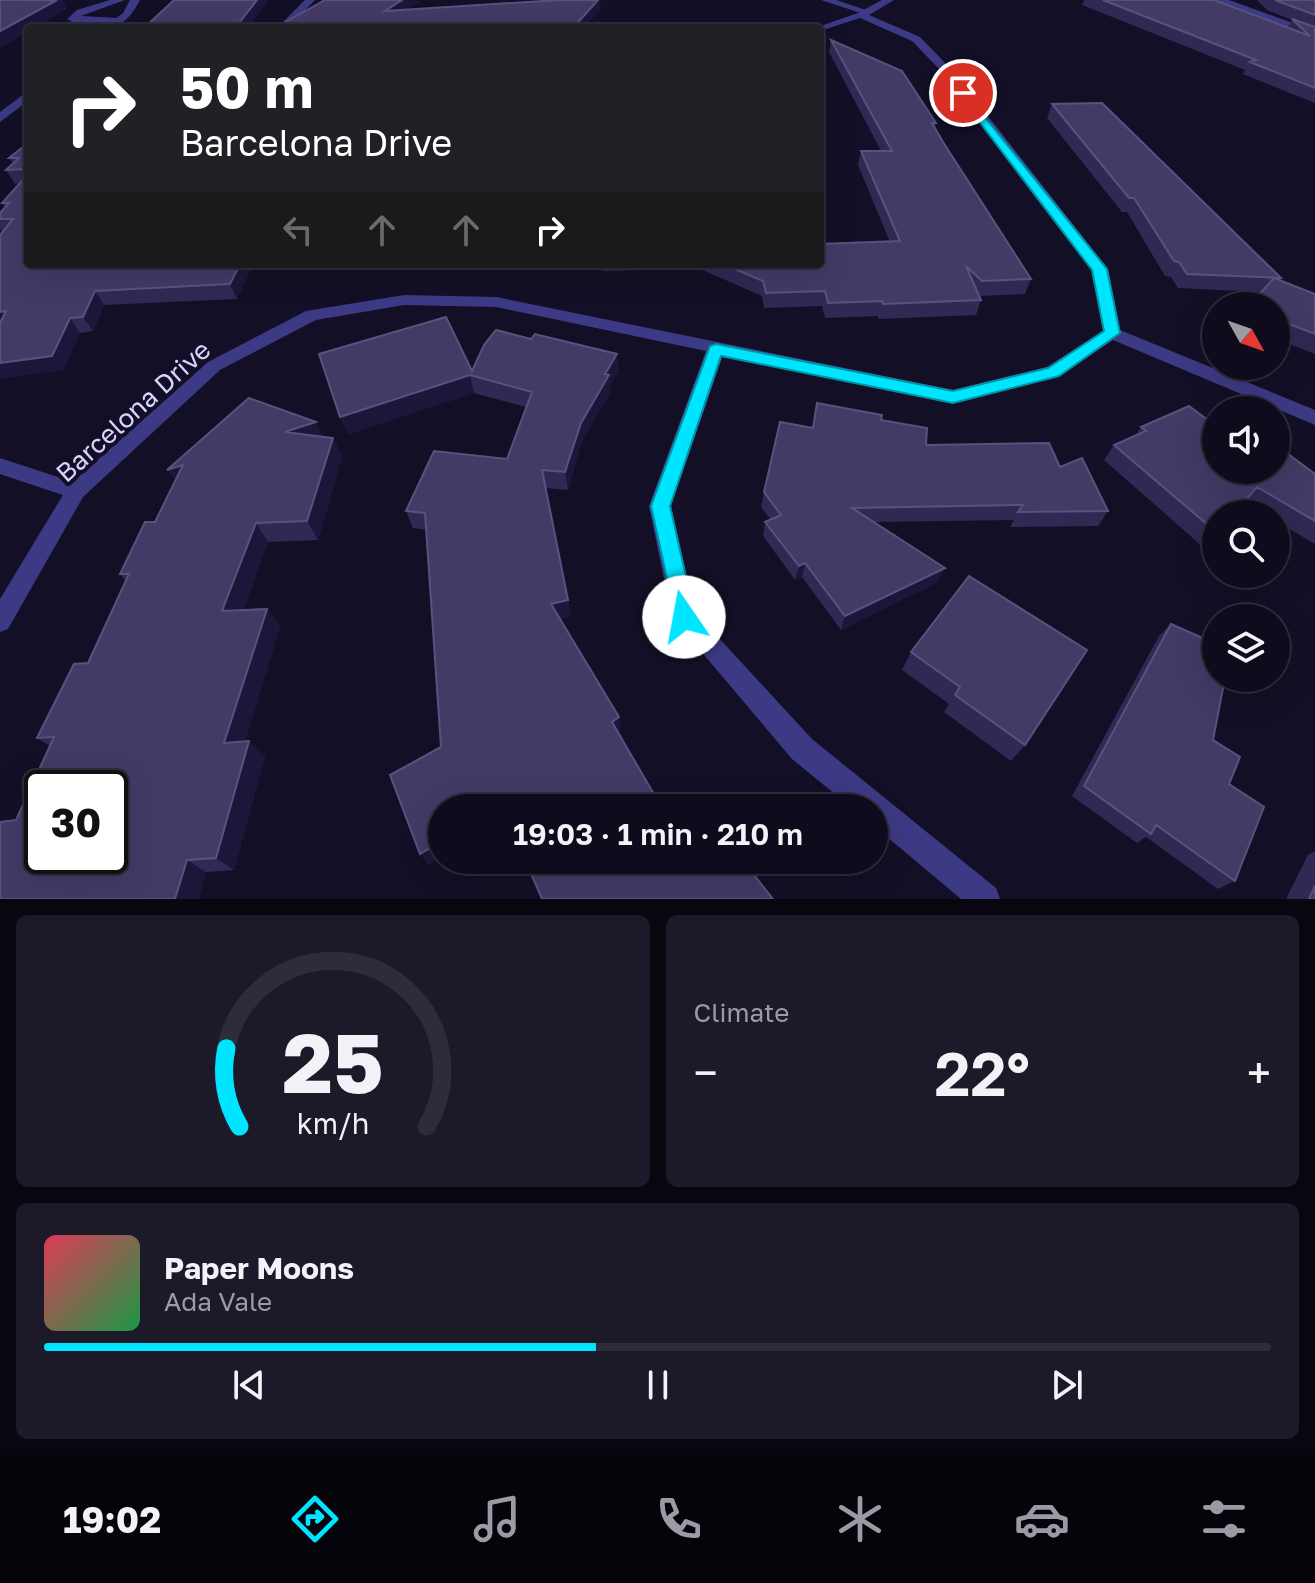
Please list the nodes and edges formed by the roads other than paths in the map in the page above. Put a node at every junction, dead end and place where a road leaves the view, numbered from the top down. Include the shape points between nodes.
1 (120, 0) edge
2 (135, 0) edge
3 (310, 0) edge
4 (826, 0) edge
5 (889, 0) edge
6 (1220, 0) edge
7 (864, 13) junction
8 (118, 21) junction
9 (113, 24) edge
10 (286, 24) edge
11 (824, 27) edge
12 (1315, 35) edge
13 (24, 98) edge
14 (0, 118) edge
15 (1112, 333) junction
16 (716, 349) junction
17 (1315, 418) edge
18 (0, 466) edge
19 (76, 491) junction
20 (0, 621) edge
21 (985, 899) edge

1 - 8 street via 72,19
2 - 8 street
3 - 10 street
4 - 7 street
5 - 7 street
6 - 12 street
7 - 11 street
7 - 15 street via 916,39 948,72 1100,269
8 - 9 street
13 - 14 street
15 - 16 street, Barcelona Drive via 1053,372 953,397
15 - 17 street
16 - 19 street, Barcelona Drive via 496,302 404,300 312,315 214,366
16 - 21 street via 660,506 684,617 802,749
18 - 19 street
19 - 20 street, Barcelona Drive

